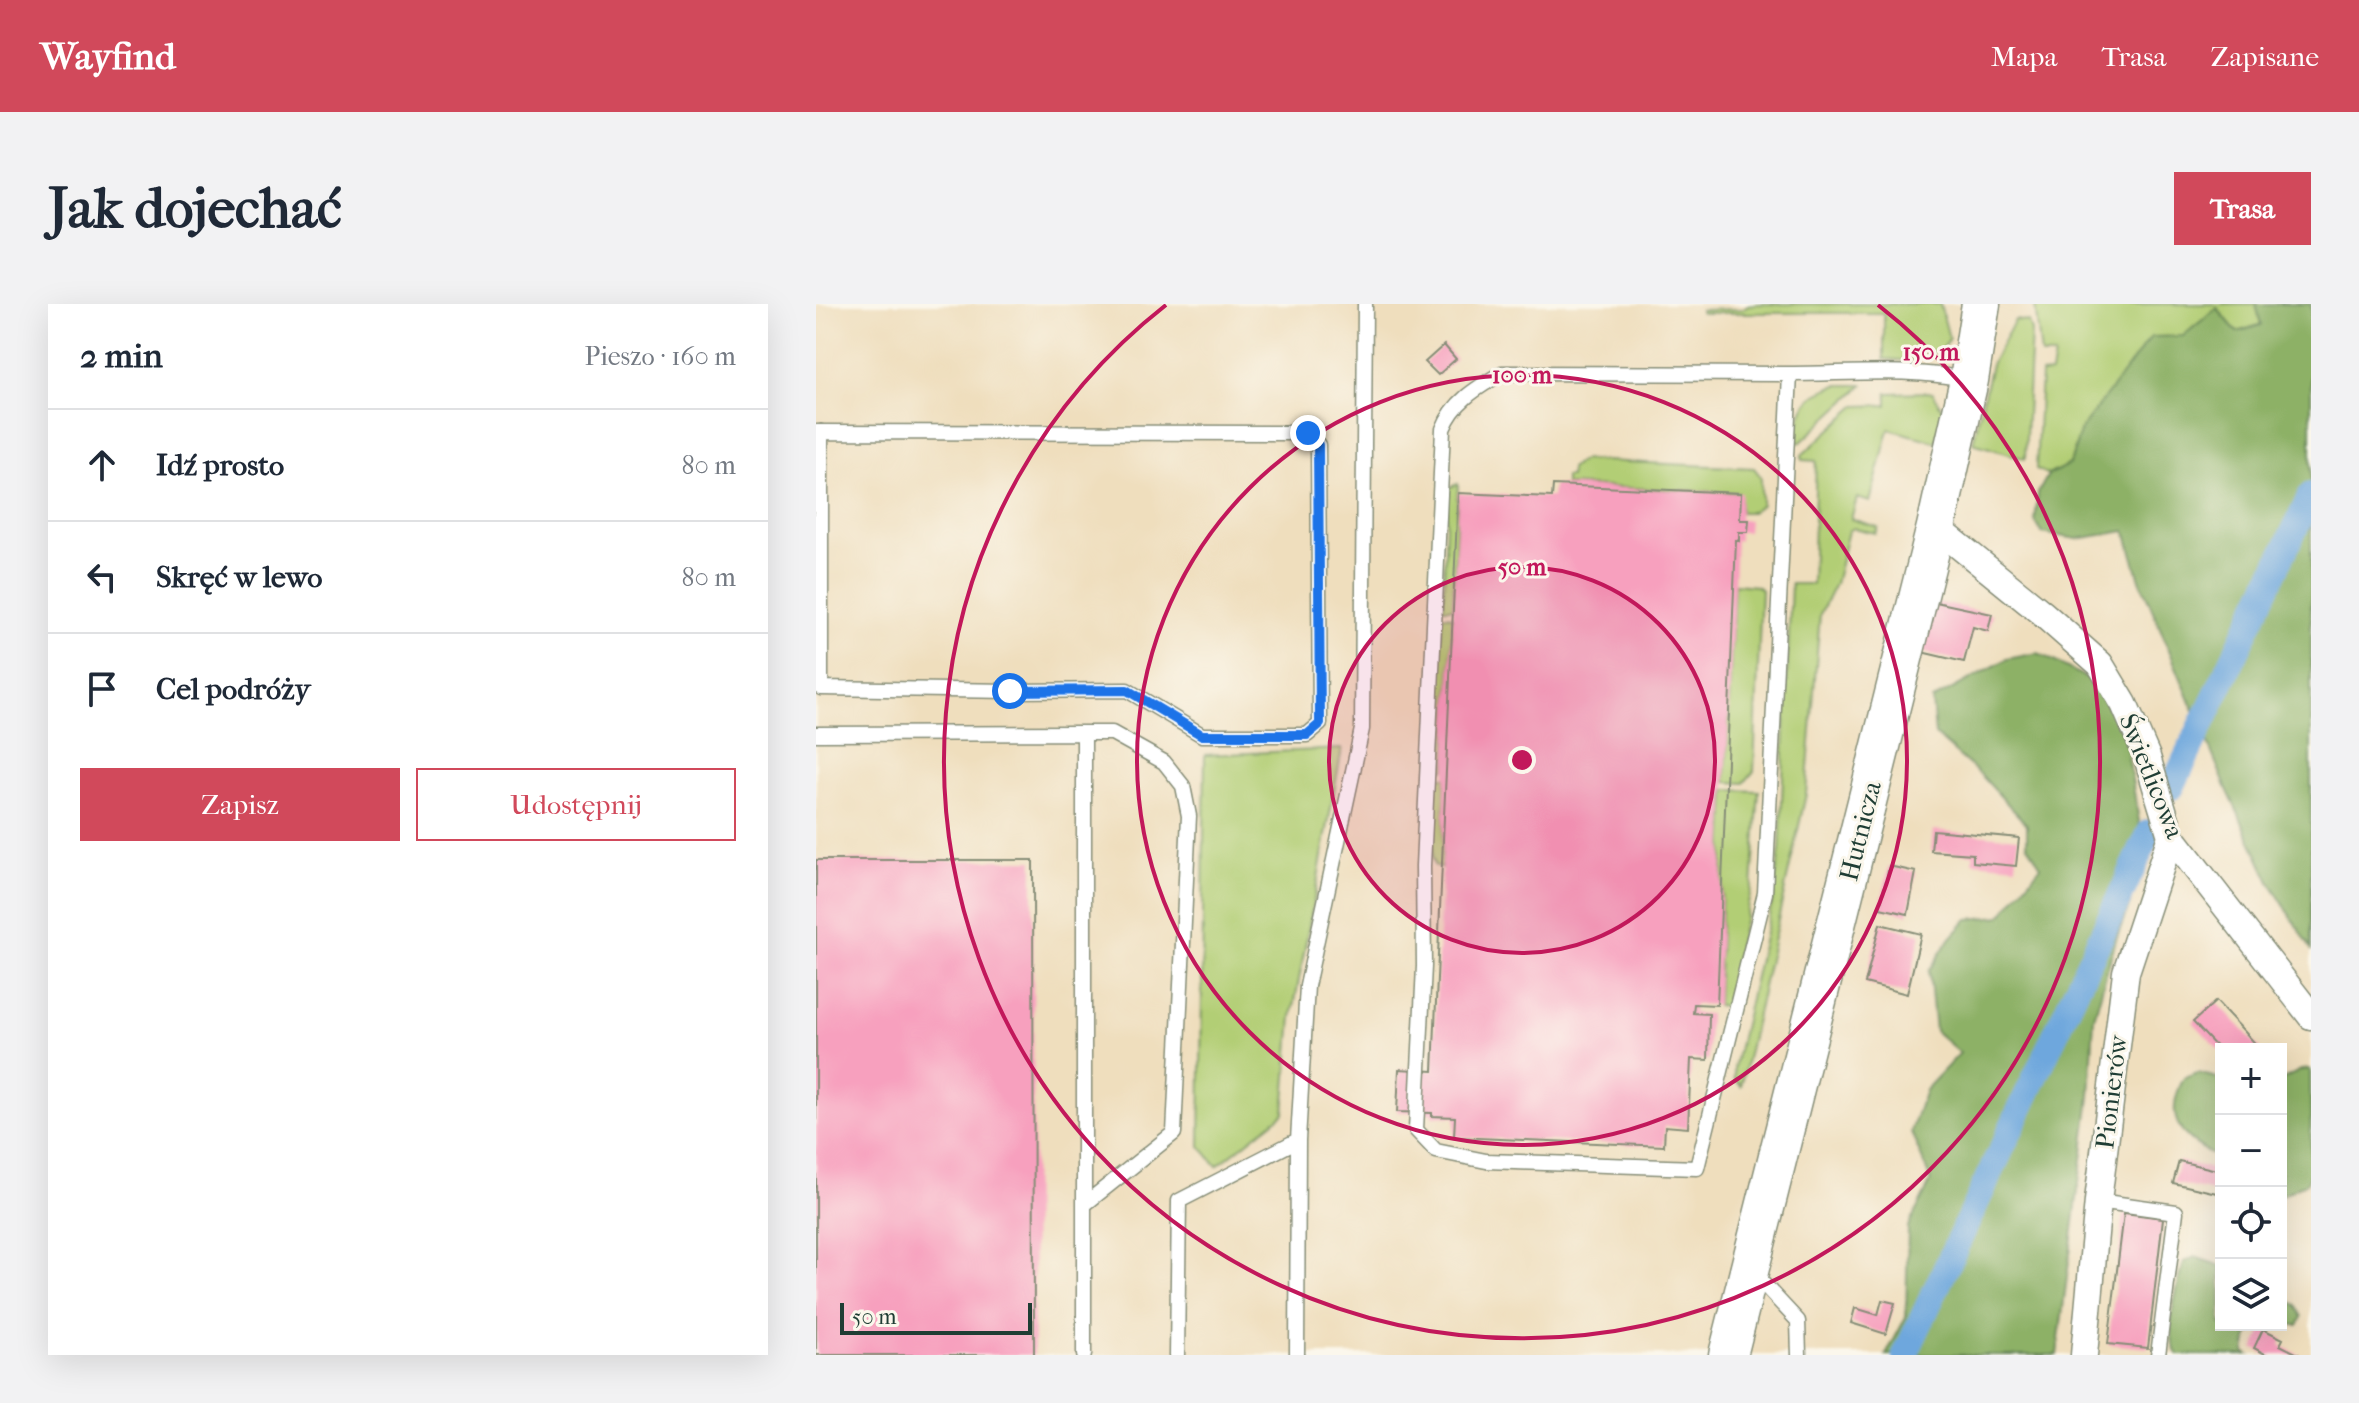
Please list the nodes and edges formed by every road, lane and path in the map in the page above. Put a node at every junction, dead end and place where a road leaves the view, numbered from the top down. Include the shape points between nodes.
1 (1365, 304) edge
2 (1981, 304) edge
3 (1790, 374) junction
4 (1969, 380) junction
5 (818, 432) edge
6 (1936, 527) junction
7 (1084, 733) junction
8 (816, 734) edge
9 (2171, 836) junction
10 (2311, 1016) edge
11 (1298, 1140) junction
12 (2098, 1201) junction
13 (1085, 1204) junction
14 (1749, 1270) junction
15 (1084, 1355) edge
16 (1177, 1355) edge
17 (1297, 1355) edge
18 (1728, 1355) edge
19 (1799, 1355) edge
20 (2084, 1355) edge
21 (2158, 1355) edge

1 - 11 lane via 1362,729 1307,986
2 - 4 street, Hutnicza
3 - 3 lane via 1765,893 1697,1168 1486,1161 1436,1151 1416,1130 1423,866 1443,429 1448,416 1466,395 1502,373
3 - 4 lane via 1948,375
4 - 6 street, Hutnicza
5 - 5 lane via 1308,433 1318,445 1320,724 1307,735 1202,735 1127,690 821,688
6 - 9 street, Świetlicowa via 2100,664 2147,757
6 - 14 street, Hutnicza
7 - 8 lane
7 - 13 lane
7 - 13 lane via 1112,733 1164,762 1183,786 1189,816 1174,1133
9 - 10 street, Świetlicowa
9 - 12 street, Pionierów via 2126,972
11 - 16 lane via 1179,1201
11 - 17 lane
12 - 20 street, Pionierów
12 - 21 lane via 2176,1212
13 - 15 lane
14 - 18 street, Hutnicza
14 - 19 lane via 1798,1321

